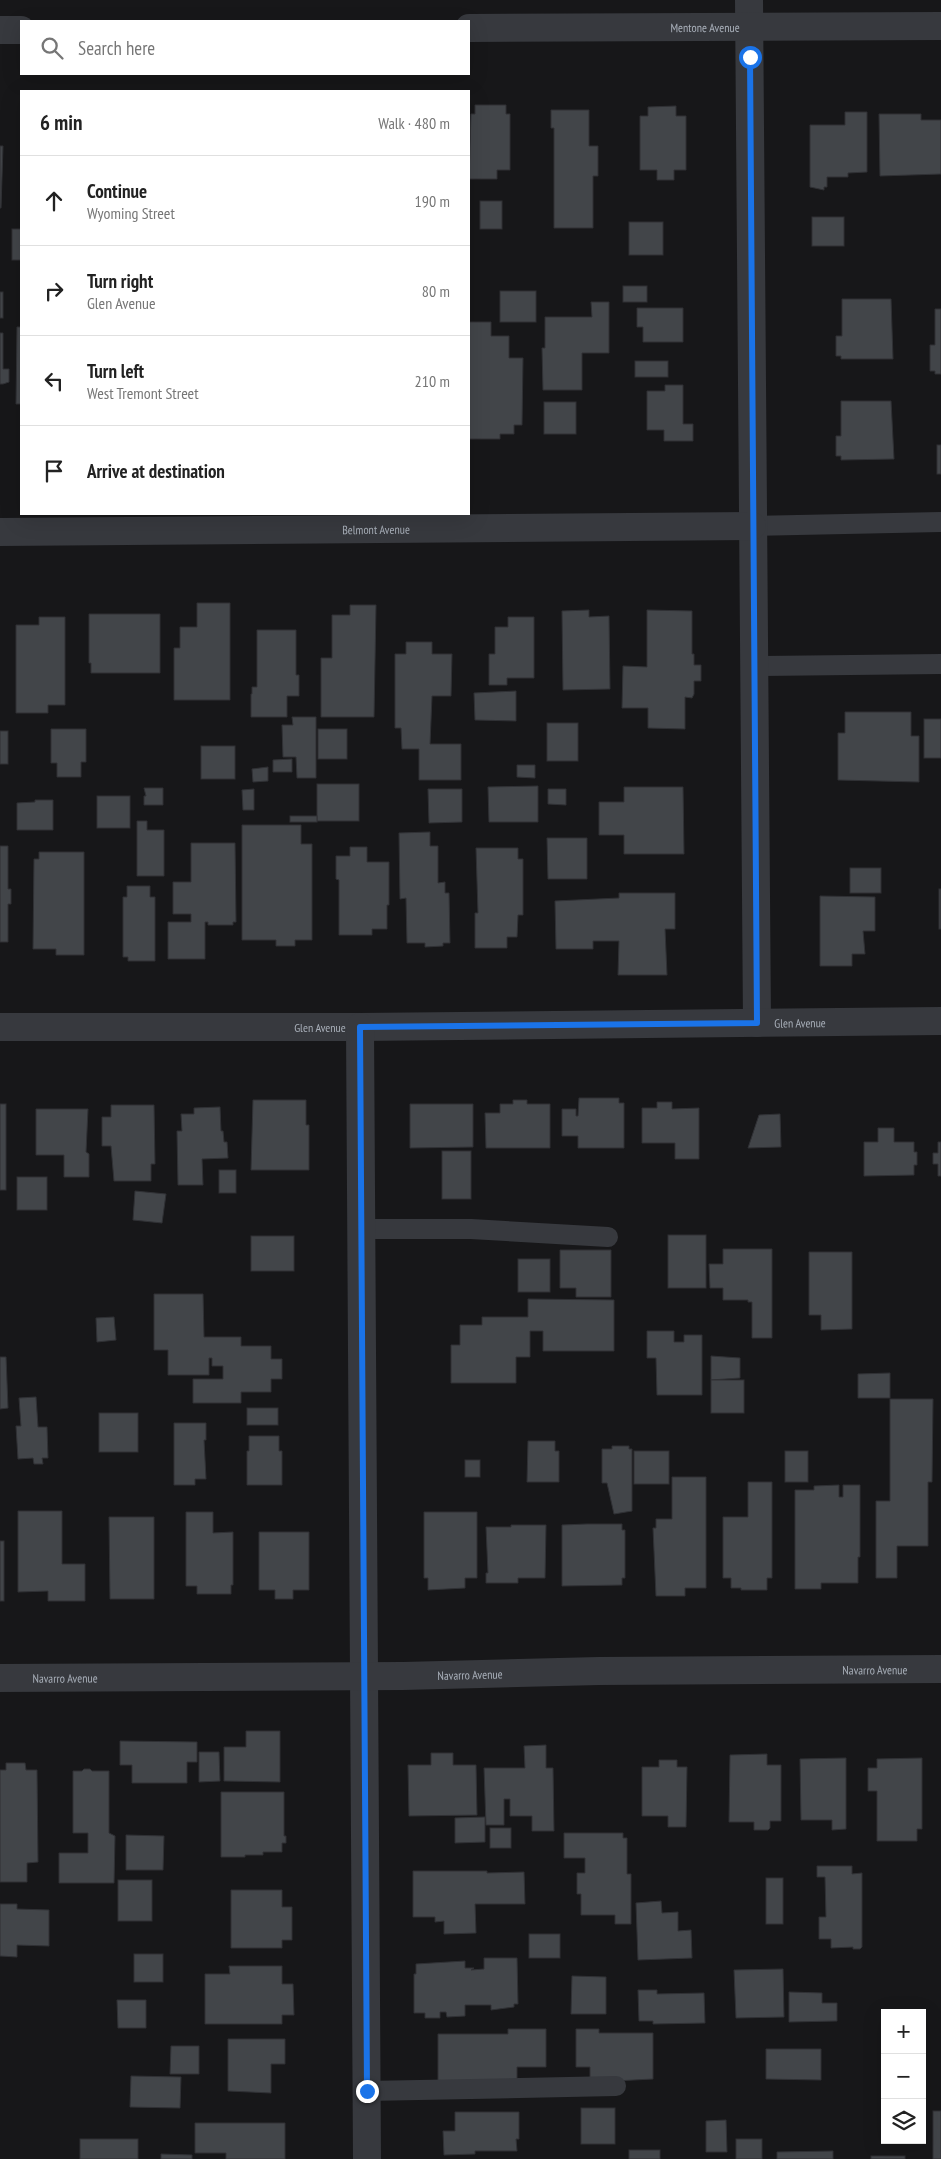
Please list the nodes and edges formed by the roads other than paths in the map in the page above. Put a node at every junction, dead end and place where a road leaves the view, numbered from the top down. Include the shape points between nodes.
1 (749, 13) edge
2 (941, 26) edge
3 (470, 28) edge
4 (0, 30) edge
5 (20, 30) edge
6 (941, 522) edge
7 (752, 526) junction
8 (0, 532) edge
9 (941, 664) edge
10 (754, 666) junction
11 (941, 1021) edge
12 (757, 1023) junction
13 (0, 1027) edge
14 (360, 1027) junction
15 (361, 1228) junction
16 (608, 1237) dead end
17 (941, 1669) edge
18 (364, 1676) junction
19 (0, 1678) edge
20 (616, 2086) dead end
21 (367, 2091) junction
22 (367, 2159) edge

1 - 2 street, Mentone Avenue
1 - 3 street, Mentone Avenue
1 - 7 street
4 - 5 street
6 - 7 lane
7 - 8 street, Belmont Avenue
7 - 10 street
9 - 10 lane
10 - 12 street
11 - 12 street, Glen Avenue
12 - 14 street, Glen Avenue
13 - 14 street, Glen Avenue
14 - 15 street
15 - 16 lane via 471,1228
15 - 18 street
17 - 18 street, Navarro Avenue
18 - 19 street, Navarro Avenue
18 - 21 street
20 - 21 lane
21 - 22 street

